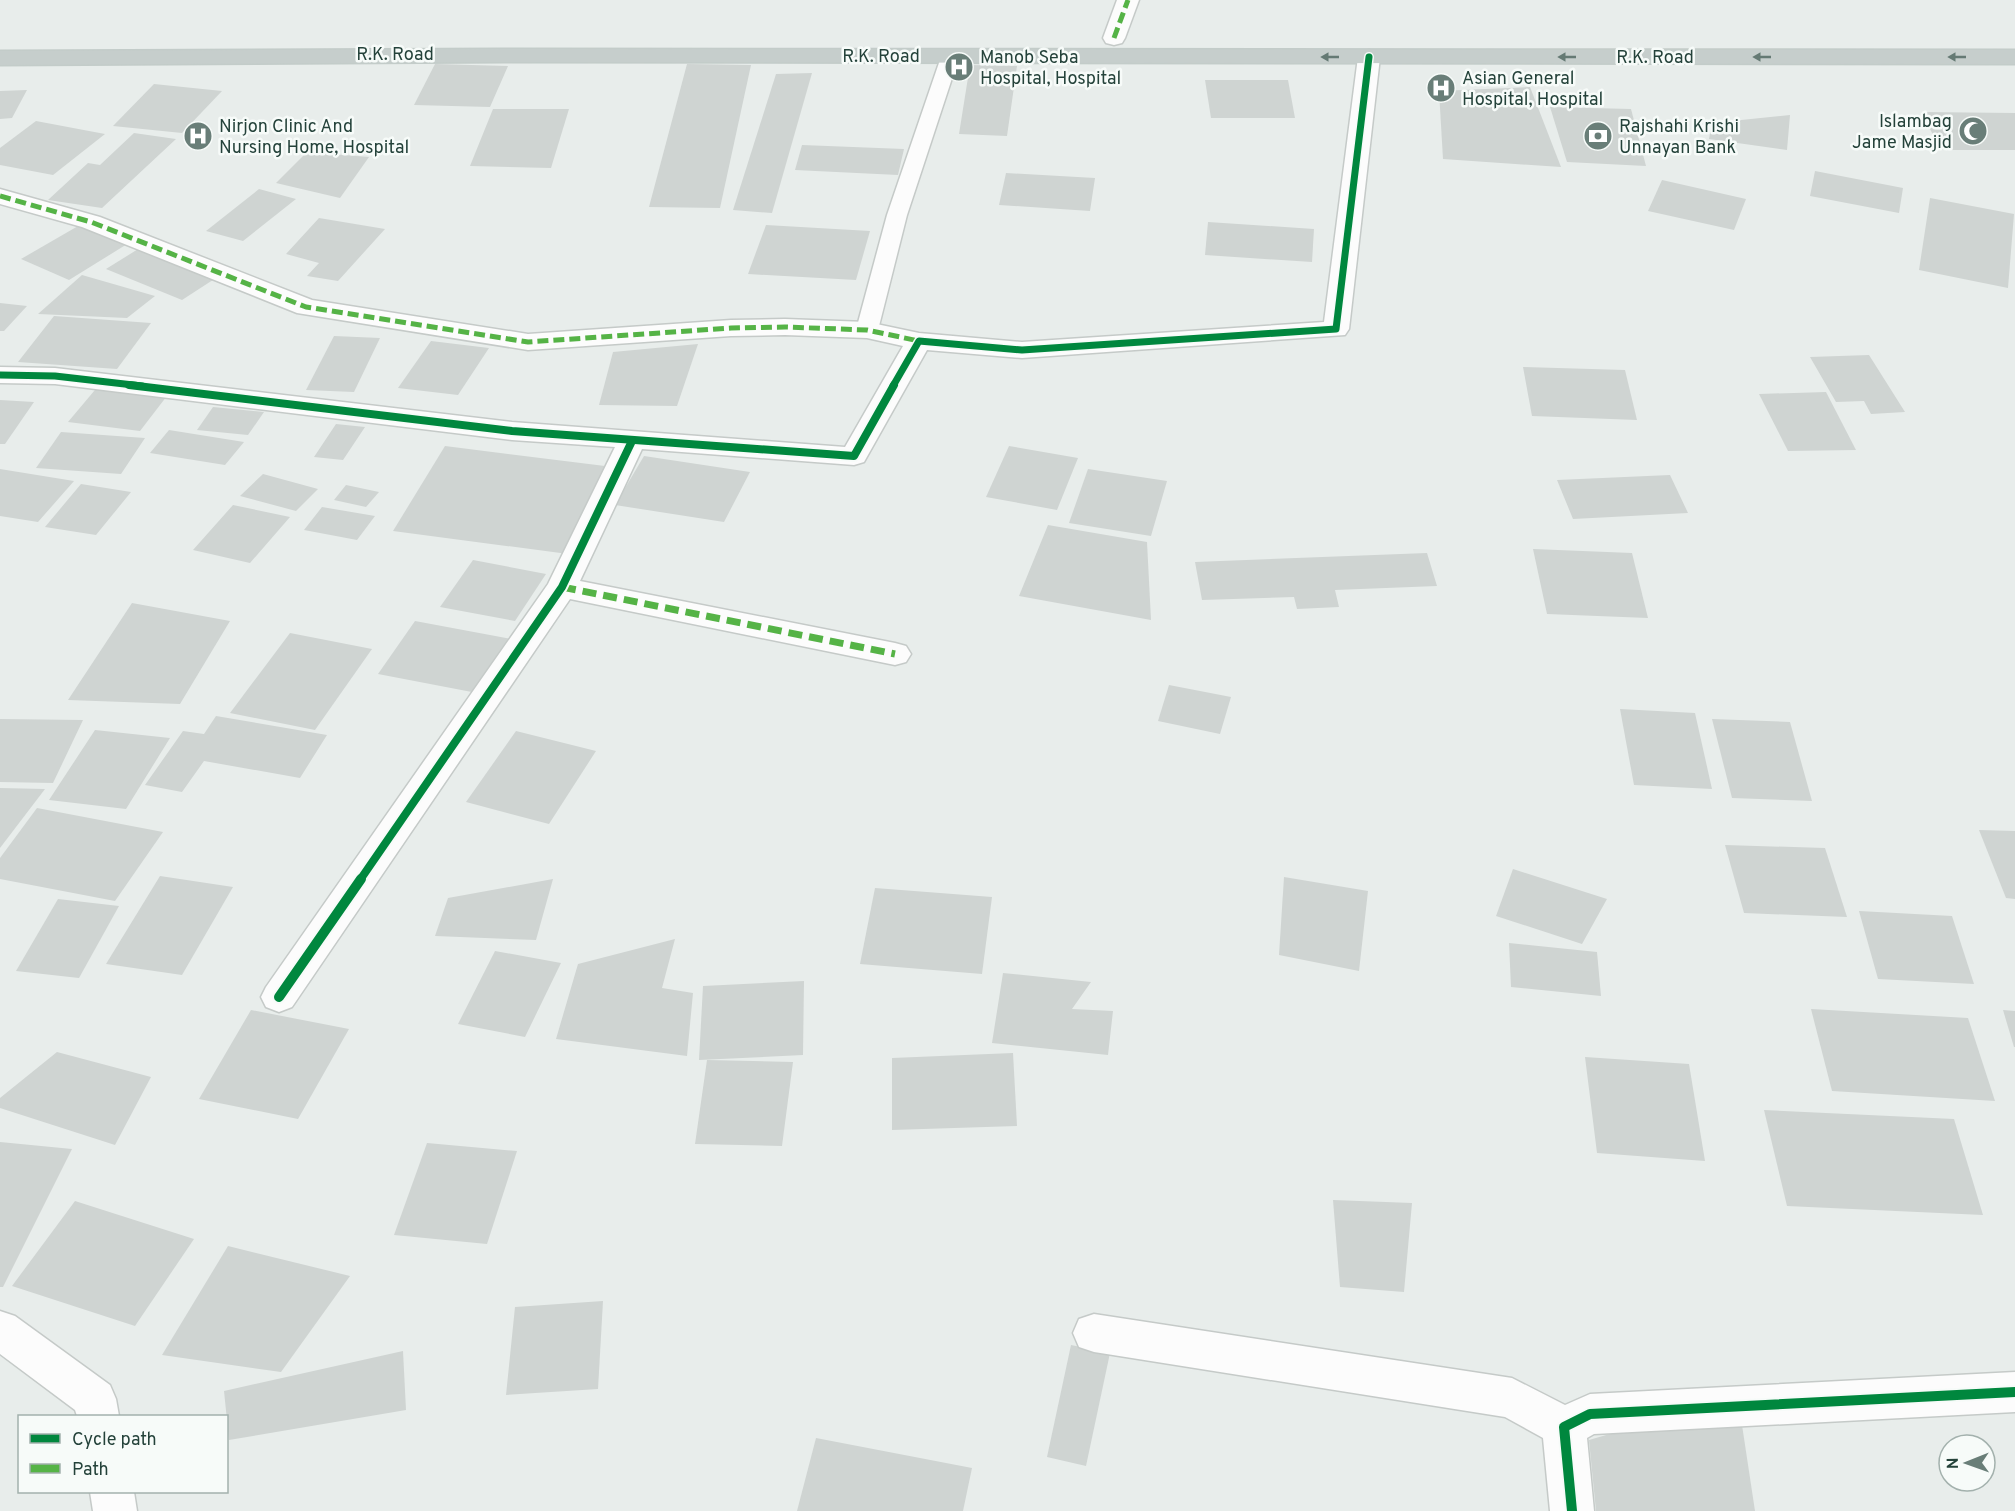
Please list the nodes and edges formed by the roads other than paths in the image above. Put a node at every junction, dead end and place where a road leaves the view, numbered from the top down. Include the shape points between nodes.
1 (1128, 0) edge
2 (1114, 38) junction
3 (2015, 38) edge
4 (0, 39) edge
5 (950, 57) junction
6 (1369, 57) junction
7 (2015, 57) edge
8 (0, 58) edge
9 (0, 196) edge
10 (867, 330) junction
11 (919, 341) junction
12 (0, 375) edge
13 (632, 441) junction
14 (562, 586) junction
15 (895, 654) dead end
16 (279, 996) dead end
17 (0, 1330) edge
18 (1094, 1333) dead end
19 (2015, 1392) edge
20 (98, 1415) edge
21 (1564, 1427) junction
22 (112, 1493) edge
23 (115, 1511) edge
24 (1572, 1511) edge

1 - 2 street
2 - 3 highway, R.K. Road
2 - 4 highway, R.K. Road via 376,35
6 -> 5 highway, R.K. Road
5 - 8 highway, R.K. Road via 380,54
5 - 10 lane via 897,214
7 -> 6 highway, R.K. Road
6 - 11 street via 1336,328 1022,350
9 - 10 street via 91,222 306,307 516,341 730,328
10 - 11 street
11 - 13 street via 854,456
12 - 13 street via 54,376 512,431
13 - 14 street
14 - 15 street
14 - 16 street
17 - 20 street via 95,1399
18 - 21 street via 1512,1398
19 - 21 street via 1590,1414
21 - 24 street
22 - 23 street

